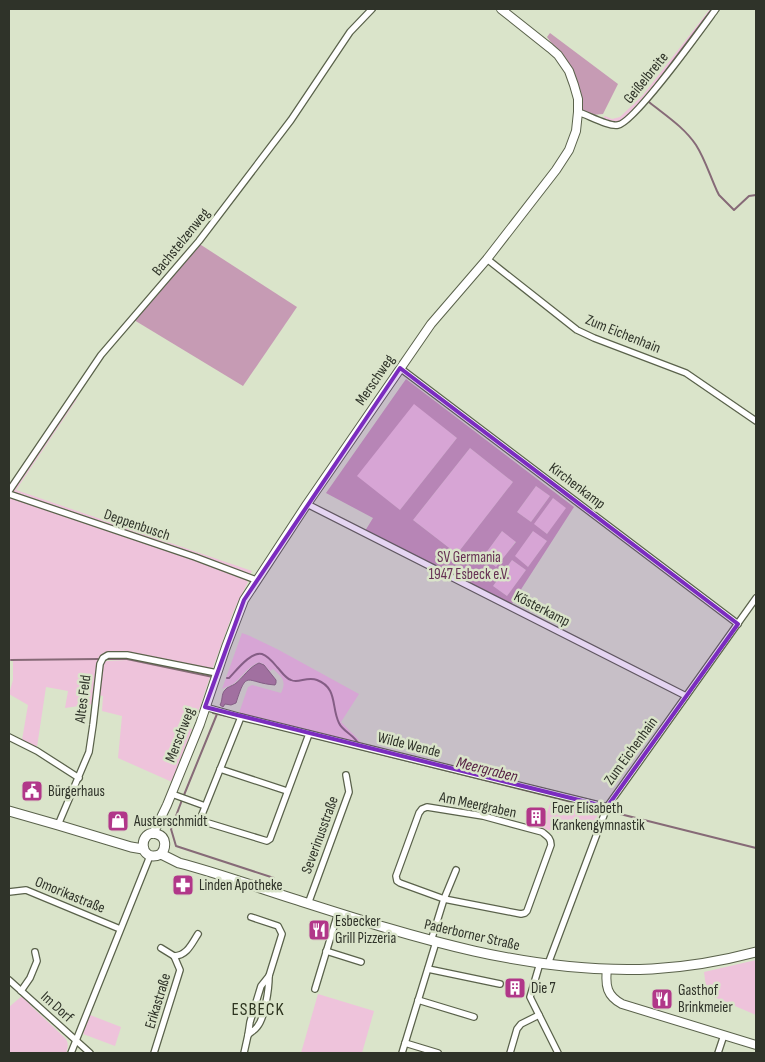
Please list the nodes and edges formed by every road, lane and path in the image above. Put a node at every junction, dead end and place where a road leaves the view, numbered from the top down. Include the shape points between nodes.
1 (372, 9) edge
2 (501, 9) edge
3 (716, 9) edge
4 (578, 112) junction
5 (488, 259) junction
6 (400, 368) junction
7 (756, 421) edge
8 (9, 492) edge
9 (307, 504) junction
10 (256, 580) junction
11 (756, 598) edge
12 (738, 624) junction
13 (217, 673) junction
14 (686, 696) junction
15 (205, 707) junction
16 (241, 717) junction
17 (309, 734) junction
18 (9, 737) edge
19 (220, 769) junction
20 (346, 775) dead end
21 (79, 778) junction
22 (288, 791) junction
23 (172, 794) junction
24 (205, 806) junction
25 (607, 807) junction
26 (9, 811) edge
27 (58, 824) junction
28 (160, 839) junction
29 (145, 848) junction
30 (161, 854) junction
31 (190, 866) junction
32 (456, 870) dead end
33 (9, 892) edge
34 (444, 899) junction
35 (308, 904) junction
36 (338, 913) junction
37 (251, 917) dead end
38 (120, 930) junction
39 (198, 934) dead end
40 (433, 941) junction
41 (161, 948) dead end
42 (326, 951) junction
43 (35, 952) dead end
44 (756, 952) edge
45 (174, 956) junction
46 (361, 962) dead end
47 (544, 964) junction
48 (428, 969) junction
49 (607, 969) junction
50 (269, 976) junction
51 (9, 980) edge
52 (500, 984) dead end
53 (315, 989) dead end
54 (21, 991) junction
55 (418, 1000) junction
56 (539, 1015) junction
57 (474, 1017) dead end
58 (248, 1035) junction
59 (724, 1035) junction
60 (76, 1041) junction
61 (405, 1043) junction
62 (756, 1045) edge
63 (71, 1053) edge
64 (90, 1053) edge
65 (154, 1053) edge
66 (244, 1053) edge
67 (402, 1053) edge
68 (438, 1053) edge
69 (510, 1053) edge
70 (558, 1053) edge
71 (718, 1053) edge

1 - 8 street, Bachstelzenweg via 350,32 291,120 199,241 101,355
2 - 4 street, Merschweg via 564,63 578,99
3 - 4 street, Geißelbreite via 646,101 624,123 616,126
4 - 5 street, Merschweg via 573,140 565,157
5 - 6 street, Merschweg via 431,324
5 - 7 street, Zum Eichenhain via 578,330 686,373
6 - 9 street, Merschweg
6 - 12 street, Kirchenkamp
8 - 10 street, Deppenbusch
9 - 10 street, Merschweg
9 - 14 street, Kösterkamp
10 - 13 street, Merschweg via 242,605
11 - 12 street, Zum Eichenhain
12 - 14 street, Zum Eichenhain
13 - 15 street, Merschweg
13 - 21 street, Altes Feld via 127,655 103,658 89,752
14 - 25 street, Zum Eichenhain
15 - 16 street, Wilde Wende
15 - 23 street, Merschweg
16 - 17 street, Wilde Wende
16 - 19 street
17 - 22 street
17 - 25 street, Wilde Wende
18 - 21 street via 38,751
19 - 22 street
19 - 24 street
20 - 35 street, Severinusstraße via 349,792
21 - 27 street, Altes Feld
22 - 24 street via 267,841 203,820
23 - 24 street
23 - 28 street, Merschweg
25 - 47 street, Zum Eichenhain
26 - 27 main road
27 - 29 main road
28 - 29 main road via 146,837
28 - 30 main road via 164,850
28 - 31 main road, Paderborner Straße via 171,853
29 - 30 main road via 153,856
29 - 38 street
30 - 31 main road, Paderborner Straße
31 - 35 main road, Paderborner Straße
32 - 34 street
33 - 38 street, Omorikastraße via 26,890
34 - 34 street, Am Meergraben via 397,881 396,876 422,809 427,807 483,816 542,832 551,840 525,913
34 - 40 street
35 - 36 main road, Paderborner Straße
36 - 40 main road, Paderborner Straße
36 - 42 street
37 - 50 street via 278,926 282,934
38 - 60 street
39 - 45 street, Erikastraße via 185,953
40 - 47 main road, Paderborner Straße
40 - 48 street
41 - 45 street, Erikastraße
42 - 46 street
42 - 53 street
43 - 54 street, Im Dorf via 37,960
44 - 49 main road, Paderborner Straße via 689,965
45 - 65 street, Erikastraße via 180,970
47 - 49 main road, Paderborner Straße
47 - 56 street, Zum Eichenhain via 530,997
48 - 52 street
48 - 55 street
49 - 59 street via 606,983 614,1000
50 - 58 street via 261,986
50 - 58 street via 261,1022
51 - 54 street, Im Dorf
54 - 60 street, Im Dorf
55 - 57 street
55 - 61 street
56 - 69 street via 521,1024
56 - 70 street, Zum Eichenhain
58 - 66 street
59 - 62 street
59 - 71 street
60 - 63 street
60 - 64 street, Im Dorf
61 - 67 street
61 - 68 street

